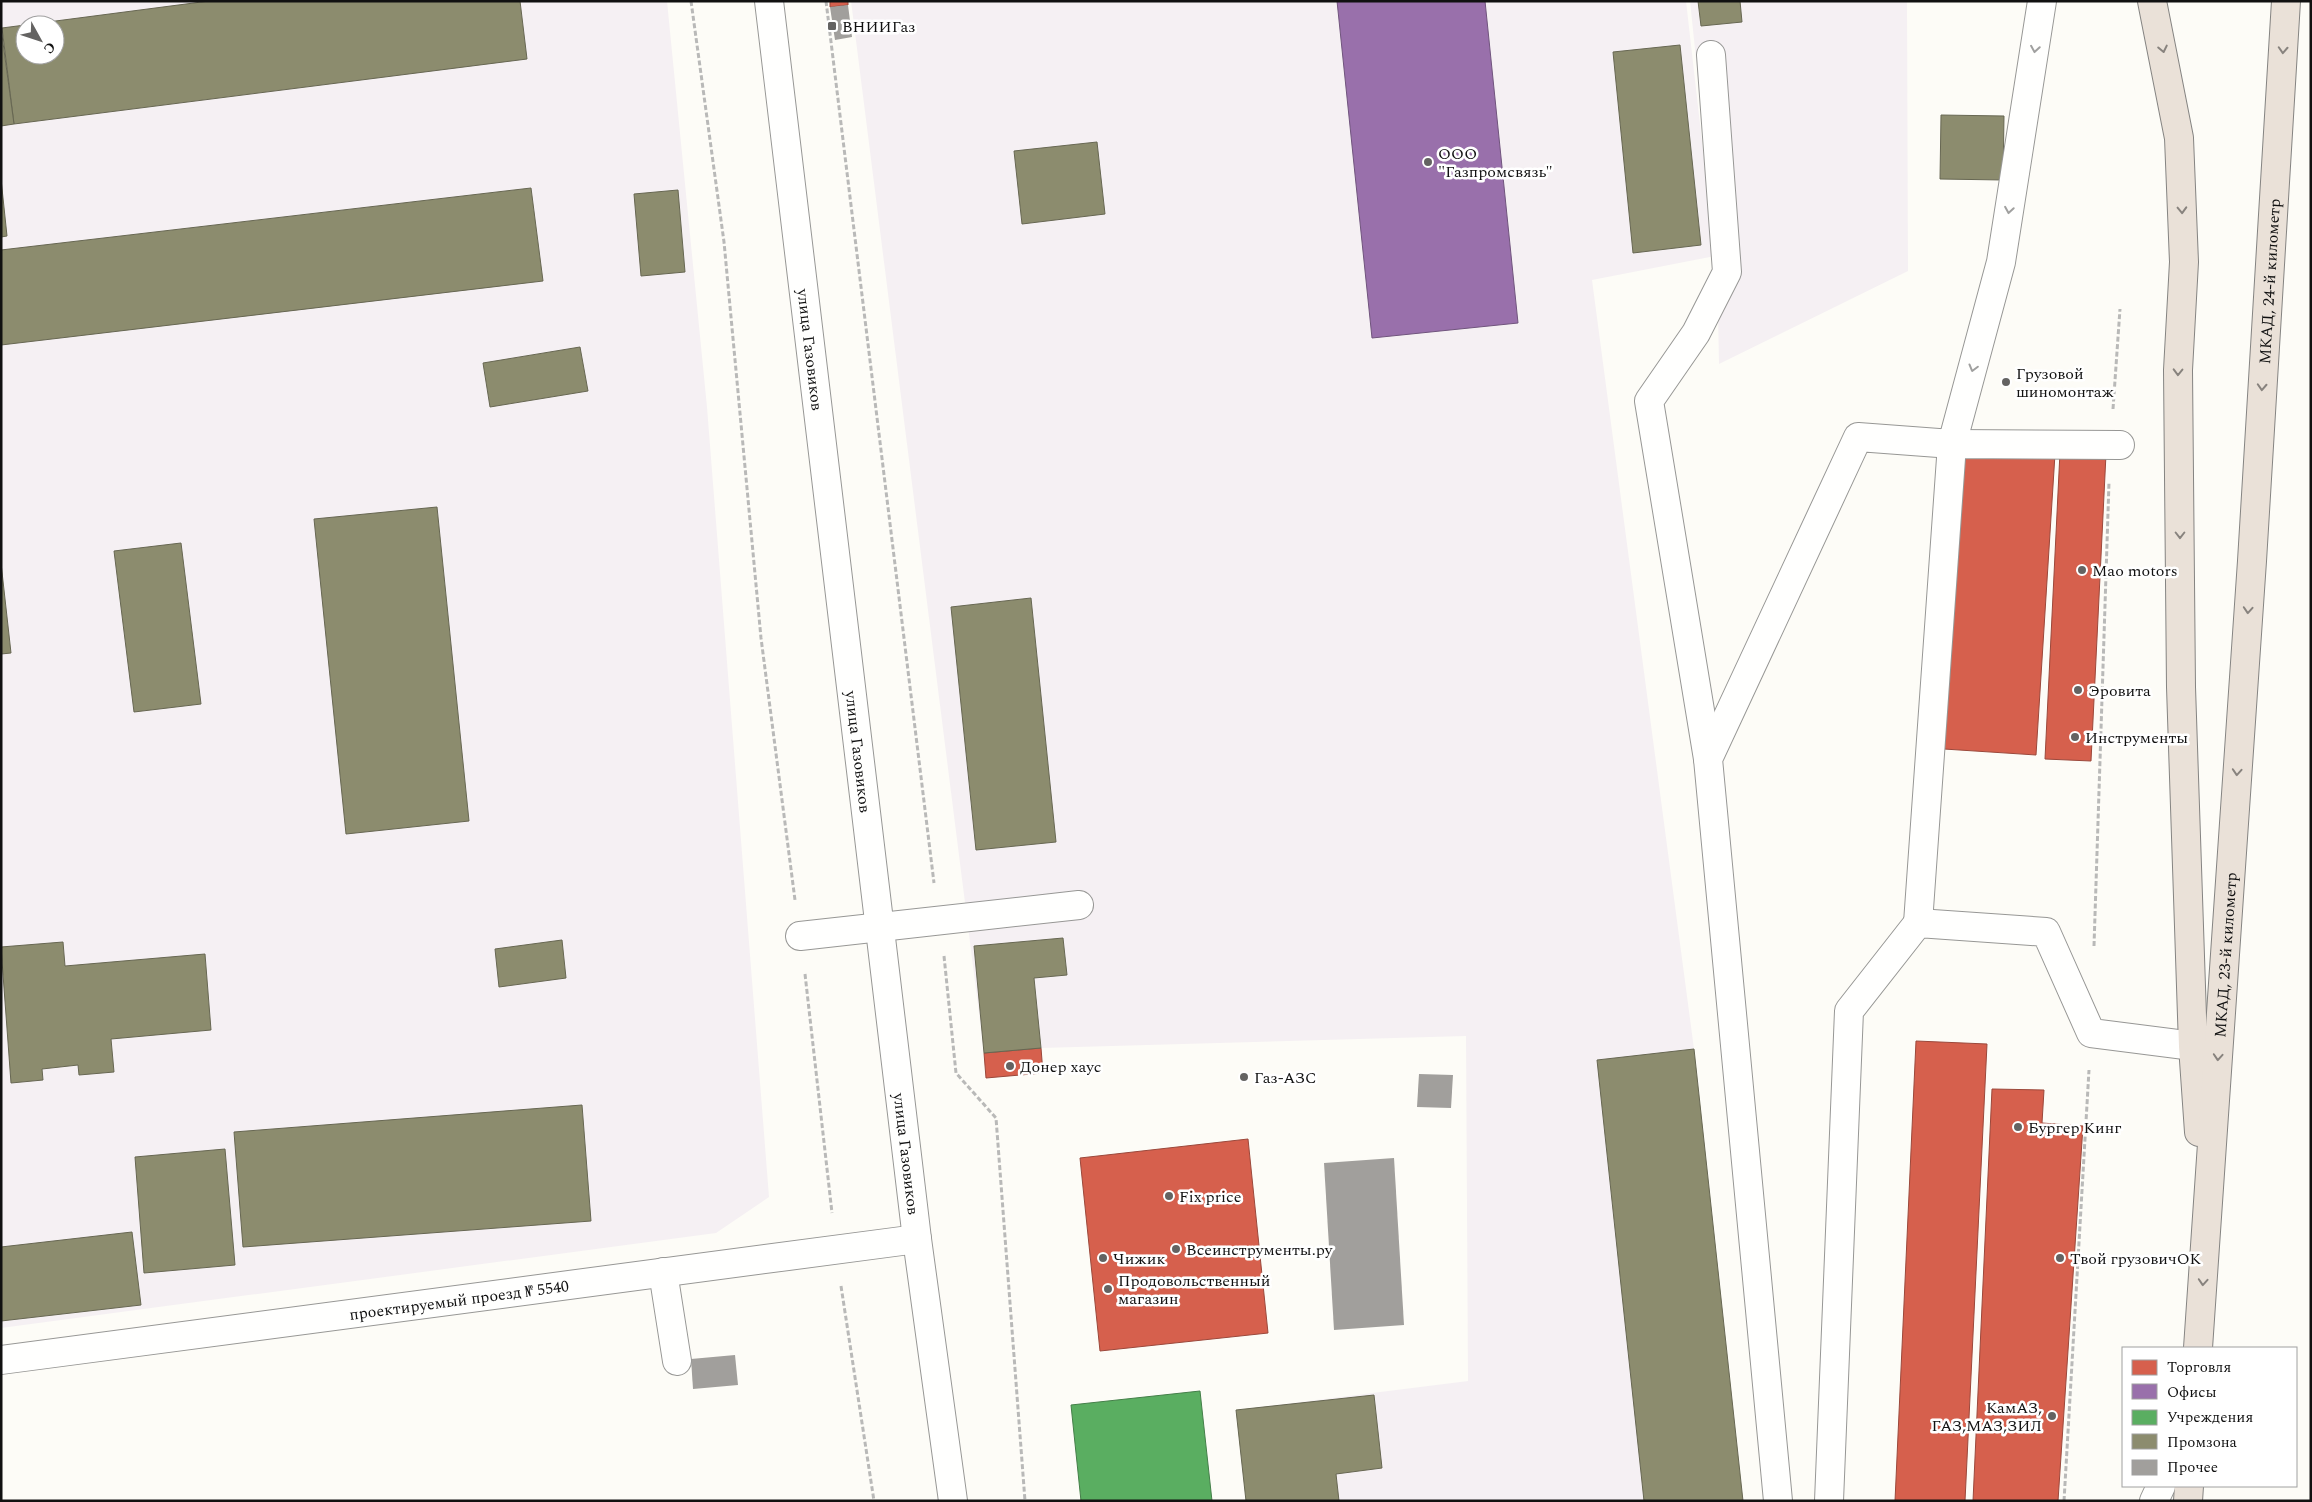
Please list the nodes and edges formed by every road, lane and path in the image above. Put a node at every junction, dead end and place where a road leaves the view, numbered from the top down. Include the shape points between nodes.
1 (691, 1) edge
2 (769, 1) edge
3 (826, 1) edge
4 (2042, 1) edge
5 (2152, 1) edge
6 (2286, 1) edge
7 (1711, 55) dead end
8 (2120, 309) dead end
9 (1952, 444) junction
10 (2115, 445) junction
11 (2252, 561) joint
12 (1708, 759) junction
13 (1079, 905) dead end
14 (940, 921) junction
15 (1918, 923) junction
16 (880, 928) junction
17 (800, 936) junction
18 (2094, 954) dead end
19 (2092, 1033) junction
20 (2193, 1046) junction
21 (2206, 1233) junction
22 (917, 1239) junction
23 (835, 1250) junction
24 (663, 1272) junction
25 (2198, 1347) edge
26 (1, 1360) edge
27 (677, 1361) dead end
28 (2161, 1487) edge
29 (2189, 1487) edge
30 (874, 1501) edge
31 (954, 1501) edge
32 (1025, 1501) edge
33 (1778, 1501) edge
34 (1829, 1501) edge
35 (2064, 1501) edge
36 (2154, 1501) edge
37 (2188, 1501) edge

1 - 17 path via 724,242 761,638
2 - 16 street, улица Газовиков
3 - 14 path
4 -> 9 street via 2001,262
5 -> 20 highway via 2179,138 2184,262 2178,370 2181,668
6 -> 11 highway, МКАД, 24-й километр
7 - 12 street via 1727,272 1696,333 1649,402
8 - 10 path
9 - 10 street
9 - 12 street via 1858,438
9 - 15 street
10 - 18 path
11 -> 21 highway, МКАД, 23-й километр
12 - 33 street
13 - 14 street
14 - 16 street
14 - 32 path via 956,1073 996,1118
15 - 19 street via 2046,932
15 - 34 street via 1849,1011
16 - 17 street
16 - 22 street, улица Газовиков
17 - 23 path
19 - 20 street
19 - 35 path
20 - 21 highway
21 -> 25 highway, МКАД, 23-й километр
22 - 23 street, проектируемый проезд № 5540
22 - 31 street, улица Газовиков
23 - 24 street, проектируемый проезд № 5540
23 - 30 path
24 - 26 street, проектируемый проезд № 5540
24 - 27 street
28 - 36 street
29 - 37 highway

